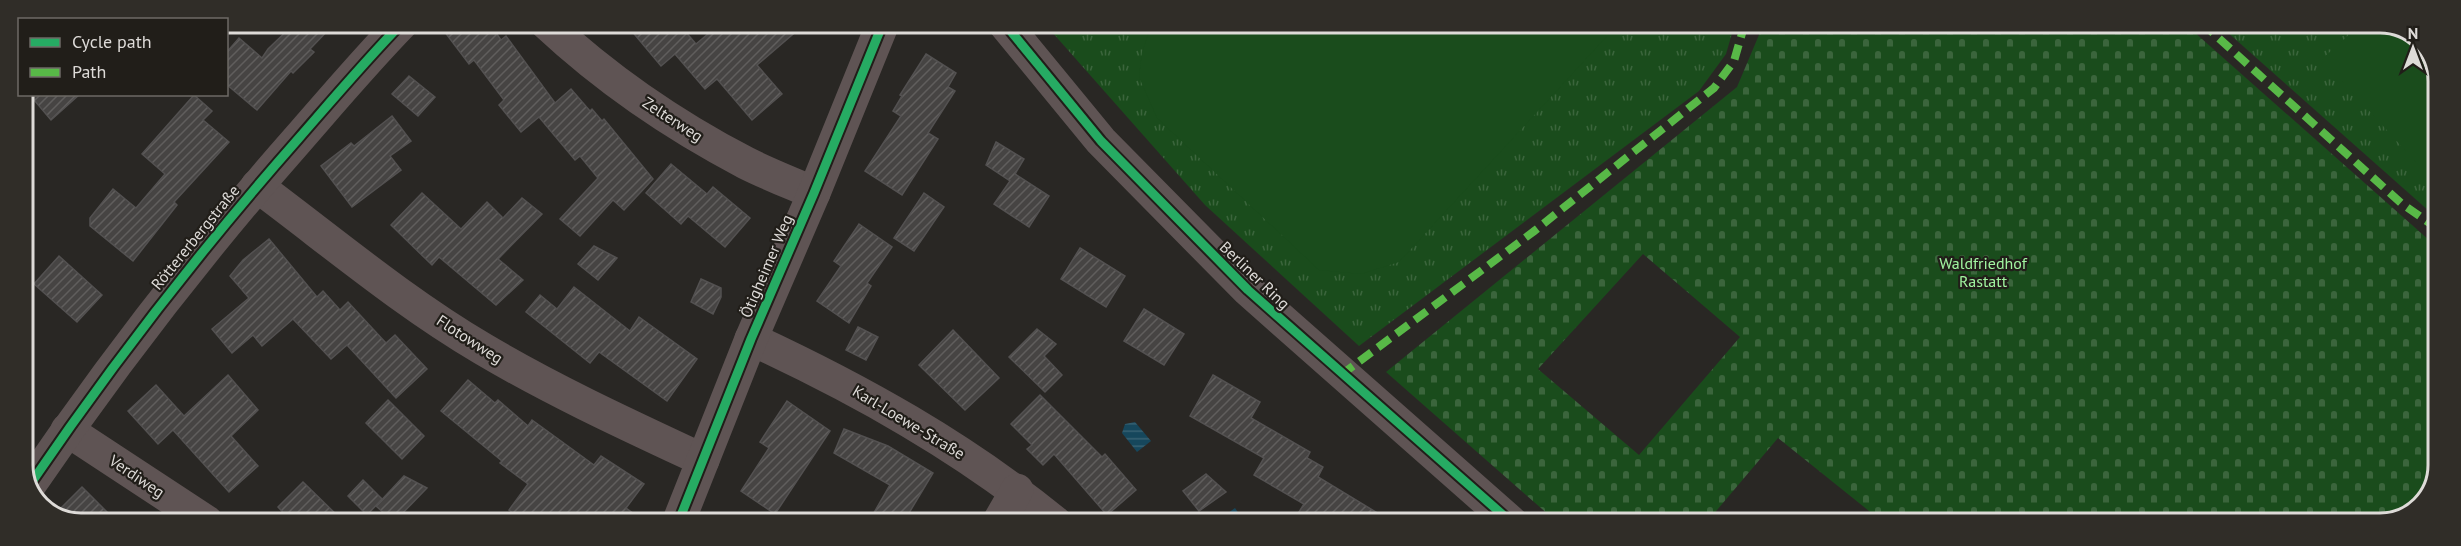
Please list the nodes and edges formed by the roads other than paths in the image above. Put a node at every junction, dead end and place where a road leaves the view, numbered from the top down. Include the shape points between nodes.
1 (393, 33) edge
2 (558, 33) edge
3 (879, 33) edge
4 (1012, 33) edge
5 (257, 186) junction
6 (814, 193) junction
7 (751, 339) junction
8 (67, 430) junction
9 (703, 460) junction
10 (35, 477) edge
11 (1017, 490) junction
12 (193, 513) edge
13 (682, 513) edge
14 (1004, 513) edge
15 (1044, 513) edge
16 (1501, 513) edge

1 - 5 street, Röttererbergstraße
2 - 6 street, Zelterweg via 617,82 681,125 747,163
3 - 6 street, Ötigheimer Weg
4 - 16 street, Berliner Ring via 1101,141 1248,290
5 - 8 street, Röttererbergstraße via 161,302
5 - 9 street, Flotowweg via 481,348 557,391
6 - 7 street, Ötigheimer Weg
7 - 9 street, Ötigheimer Weg
7 - 11 street, Karl-Loewe-Straße via 892,411
8 - 10 street, Röttererbergstraße
8 - 12 street, Verdiweg
9 - 13 street, Ötigheimer Weg
11 - 14 street
11 - 15 street, Karl-Loewe-Straße

